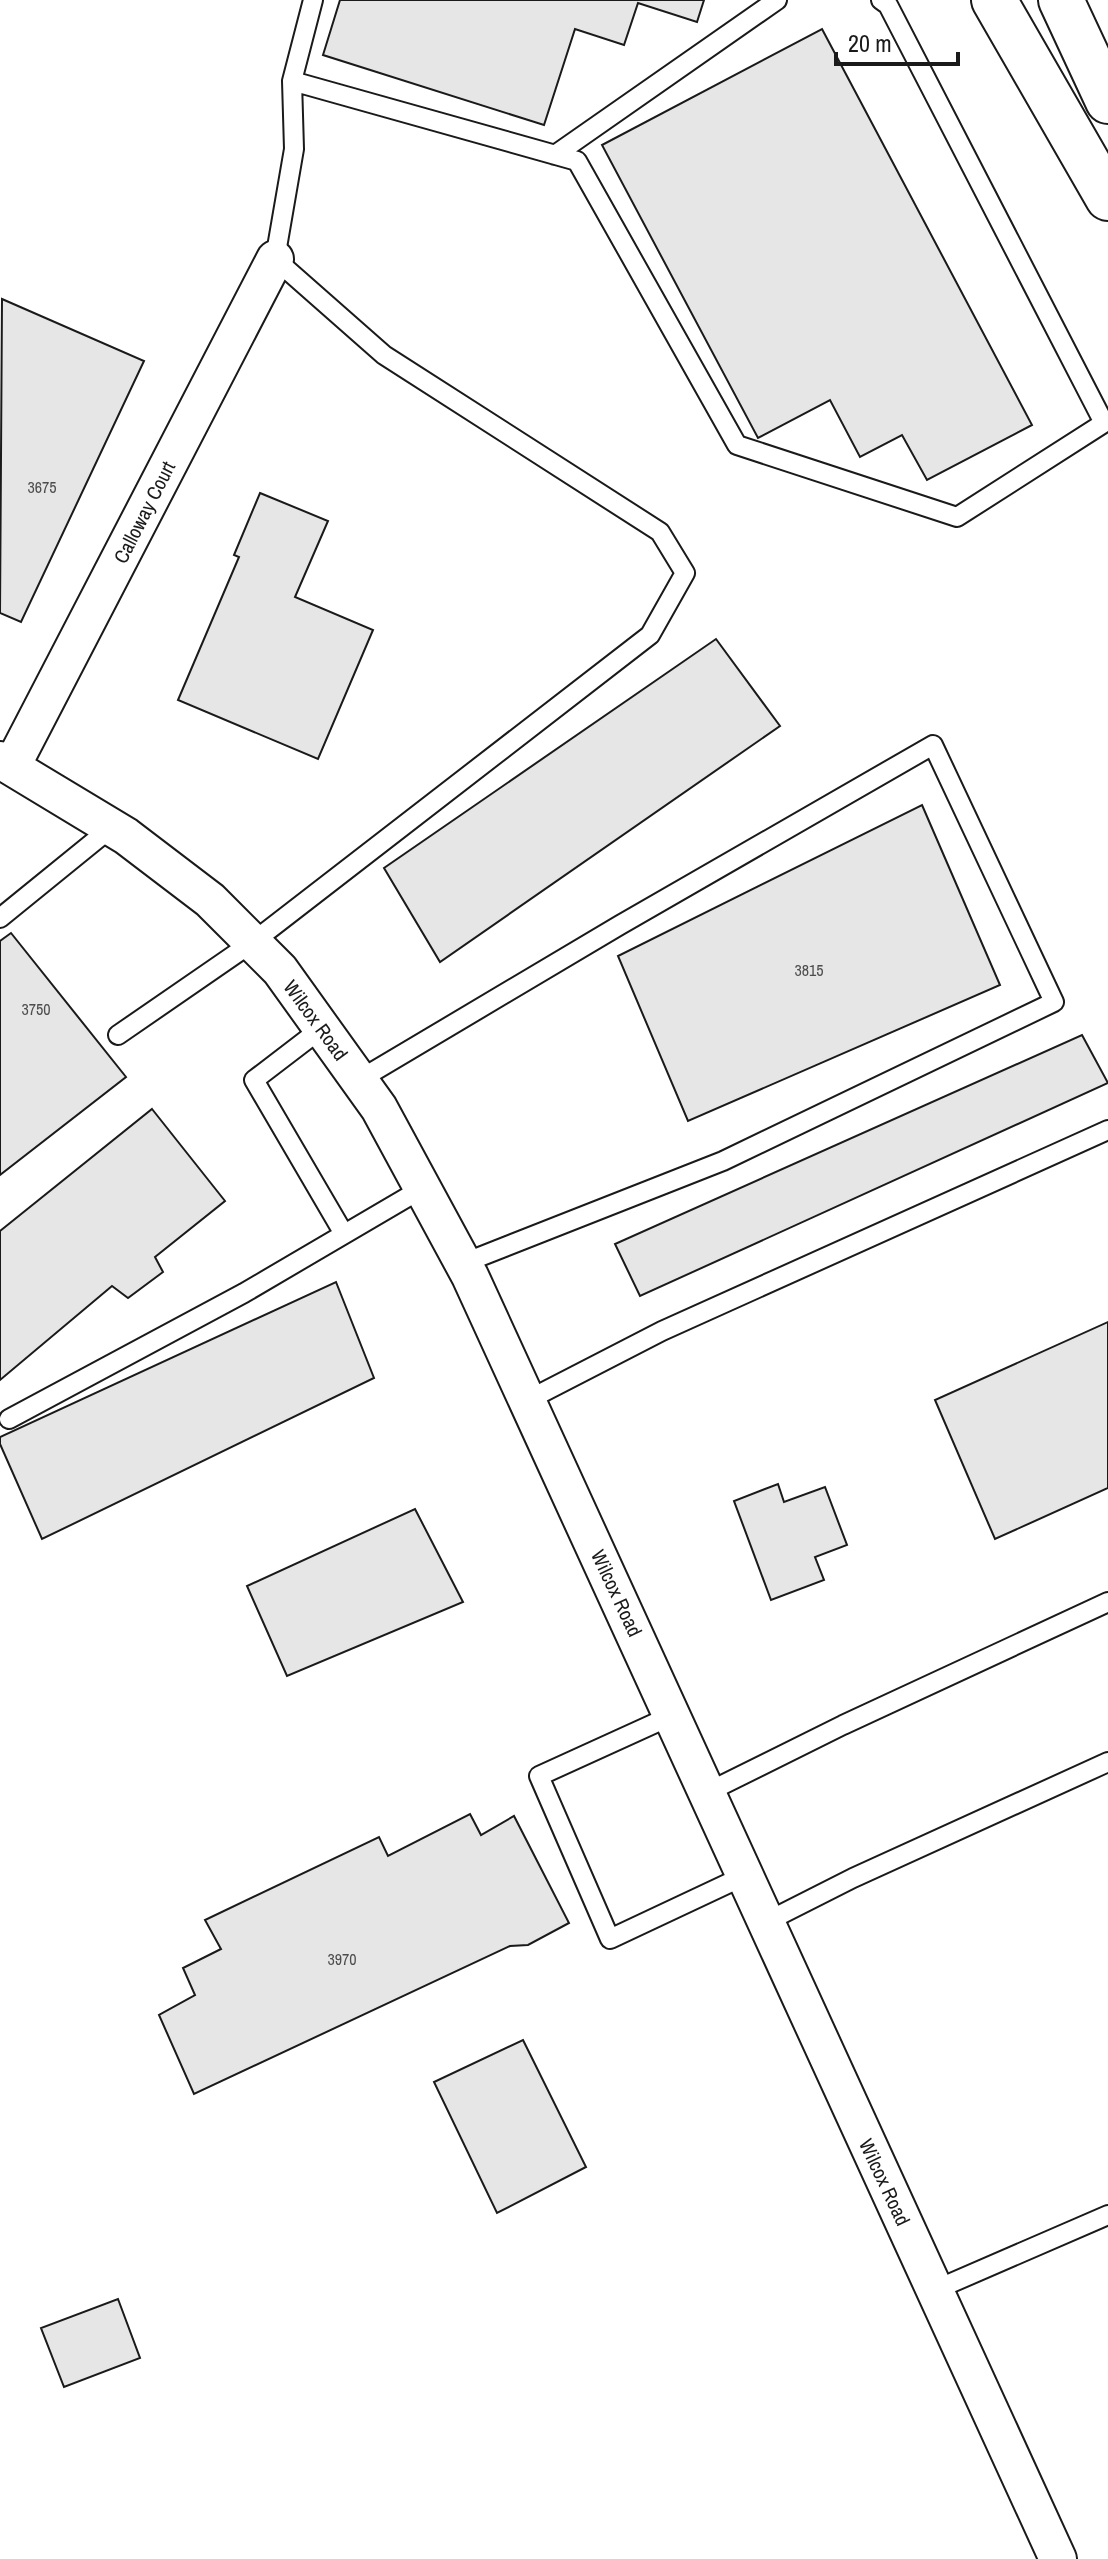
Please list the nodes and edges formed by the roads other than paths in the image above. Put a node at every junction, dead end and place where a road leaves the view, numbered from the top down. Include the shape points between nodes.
1 (313, 0) edge
2 (777, 0) edge
3 (881, 0) edge
4 (994, 0) edge
5 (1061, 0) edge
6 (292, 81) junction
7 (1108, 101) edge
8 (555, 155) junction
9 (1108, 198) edge
10 (275, 259) junction
11 (6, 763) edge
12 (112, 827) junction
13 (0, 918) edge
14 (253, 942) junction
15 (322, 1028) junction
16 (118, 1035) dead end
17 (359, 1080) junction
18 (1108, 1130) edge
19 (423, 1188) junction
20 (344, 1234) junction
21 (464, 1263) junction
22 (528, 1400) junction
23 (9, 1419) dead end
24 (1108, 1602) edge
25 (673, 1715) junction
26 (1108, 1762) edge
27 (708, 1792) junction
28 (744, 1876) junction
29 (766, 1922) junction
30 (1108, 2215) edge
31 (935, 2290) junction
32 (1058, 2559) edge

1 - 6 lane
2 - 8 lane
3 - 8 lane via 1104,423 957,517 737,445 577,161
4 - 9 highway
5 - 7 highway
6 - 8 lane
6 - 10 lane via 294,149
10 - 11 street, Calloway Court
10 - 14 lane via 384,355 660,532 685,573 650,635
11 - 12 street, Wilcox Road
12 - 13 lane
12 - 14 street, Wilcox Road via 210,900
14 - 15 street, Wilcox Road
14 - 16 lane
15 - 17 street, Wilcox Road
15 - 20 lane via 254,1080
17 - 19 street, Wilcox Road
17 - 21 lane via 933,745 1054,1002 723,1161
18 - 22 lane via 662,1331
19 - 20 lane
19 - 21 street, Wilcox Road
20 - 23 lane
21 - 22 street, Wilcox Road
22 - 25 street, Wilcox Road
24 - 27 lane
25 - 27 street, Wilcox Road
25 - 28 lane via 539,1776 610,1939
26 - 29 lane
27 - 28 street, Wilcox Road
28 - 29 street, Wilcox Road
29 - 31 street, Wilcox Road
30 - 31 lane
31 - 32 street, Wilcox Road

